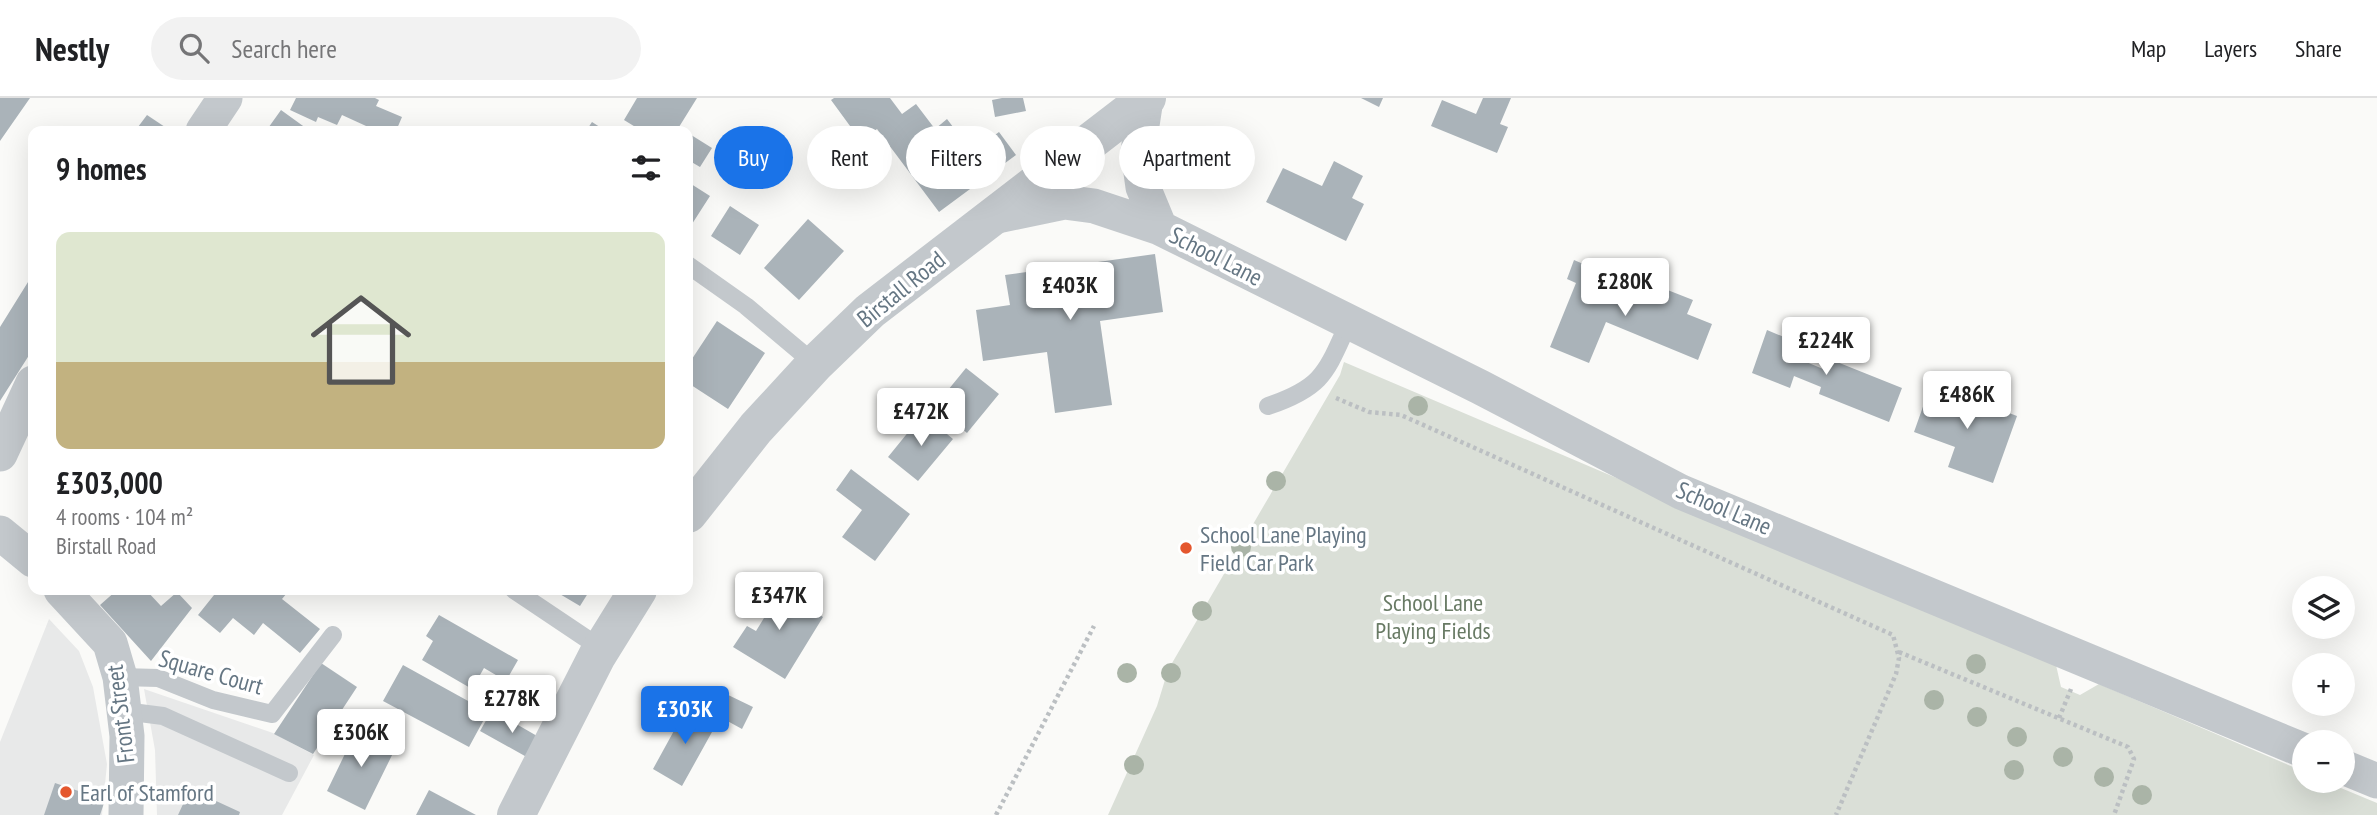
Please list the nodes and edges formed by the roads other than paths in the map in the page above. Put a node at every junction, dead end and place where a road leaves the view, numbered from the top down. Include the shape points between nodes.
1 (225, 98) edge
2 (1147, 99) edge
3 (205, 126) edge
4 (992, 218) junction
5 (1160, 228) junction
6 (693, 269) edge
7 (1349, 322) junction
8 (815, 364) junction
9 (28, 394) edge
10 (1269, 407) dead end
11 (0, 454) edge
12 (693, 506) edge
13 (0, 533) edge
14 (28, 556) edge
15 (66, 595) edge
16 (521, 595) edge
17 (635, 595) edge
18 (333, 635) dead end
19 (602, 649) junction
20 (120, 677) junction
21 (124, 711) junction
22 (2292, 746) edge
23 (2355, 772) edge
24 (289, 773) dead end
25 (2377, 781) edge
26 (126, 815) edge
27 (516, 815) edge

1 - 3 street
2 - 4 street, Birstall Road
2 - 5 street, School Lane via 1138,151 1143,187
4 - 5 street, School Lane via 1064,202 1094,205
4 - 8 street, Birstall Road via 870,312
5 - 7 street, School Lane
6 - 8 lane
7 - 10 lane via 1328,369 1312,386
7 - 22 street, School Lane via 1681,492
8 - 12 street, Birstall Road
9 - 11 street
13 - 14 street
15 - 20 street, Front Street via 110,643
16 - 19 lane
17 - 19 street
18 - 20 lane, Square Court via 272,714 213,700 158,678
19 - 27 street
20 - 21 street, Front Street
21 - 24 lane via 163,716
21 - 26 street, Front Street
23 - 25 street

